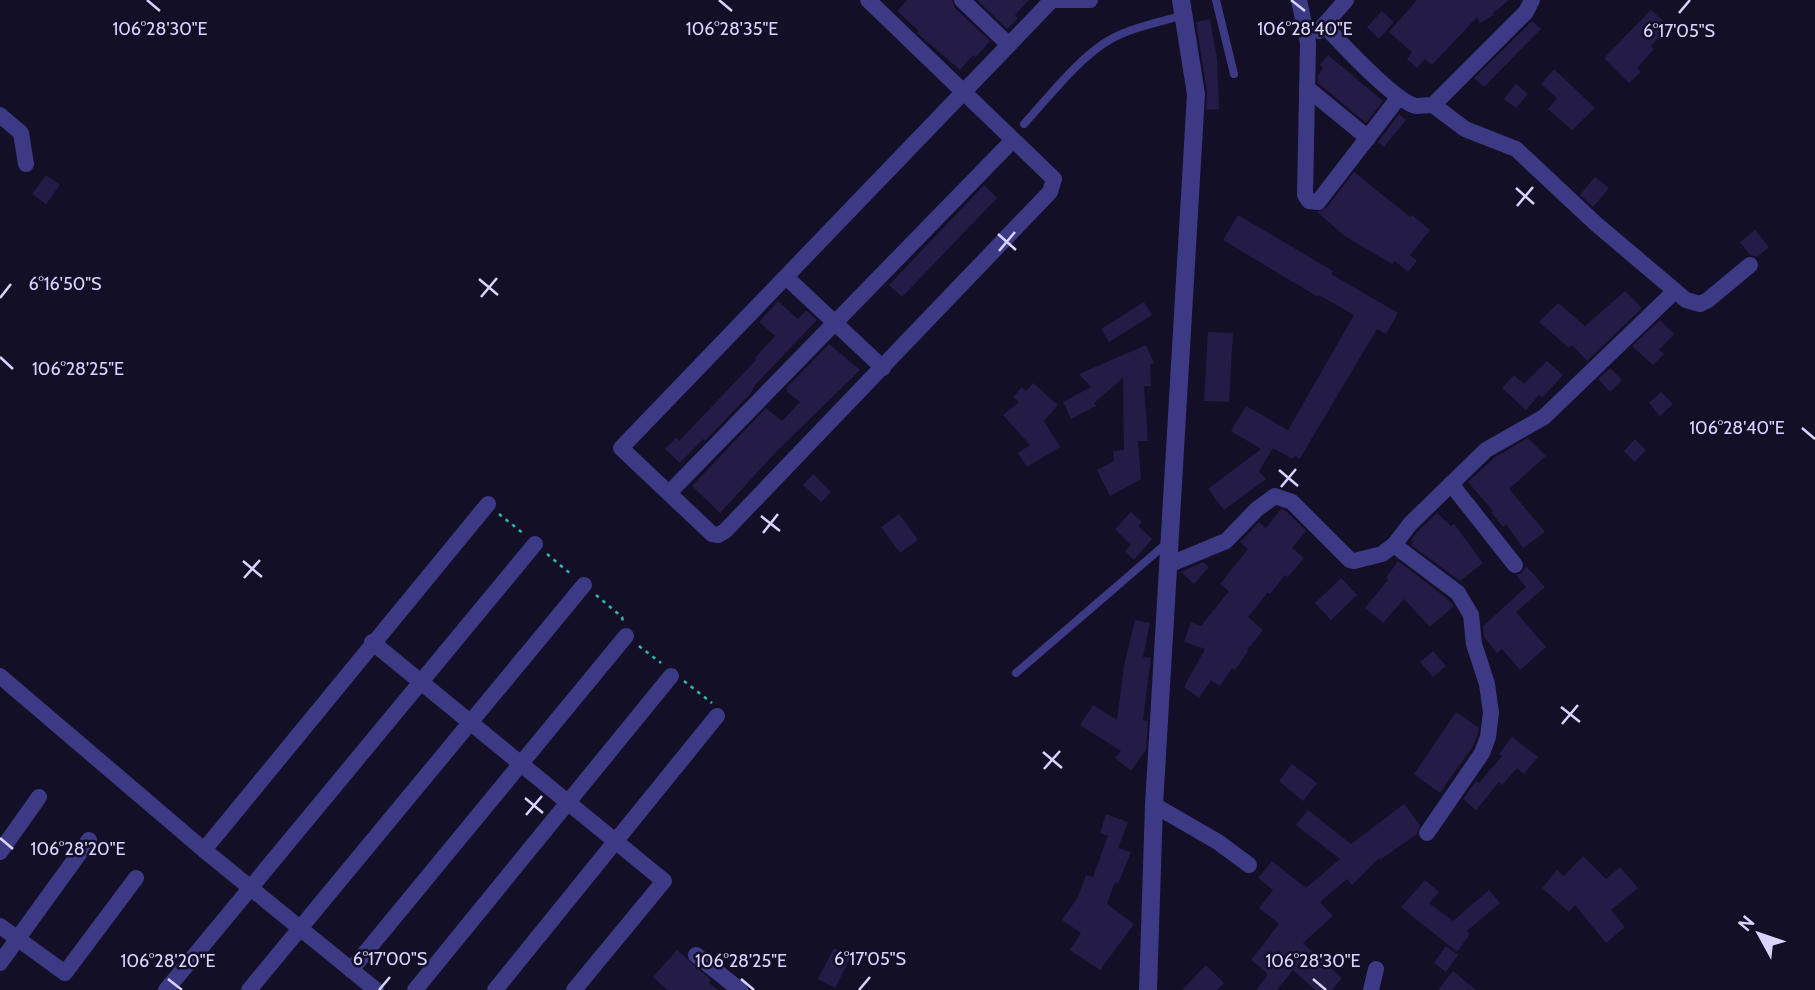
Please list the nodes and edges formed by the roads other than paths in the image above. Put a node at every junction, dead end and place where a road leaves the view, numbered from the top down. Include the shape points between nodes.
1 (868, 0) edge
2 (962, 0) edge
3 (1052, 0) edge
4 (1090, 0) edge
5 (1216, 0) edge
6 (1299, 0) edge
7 (1346, 0) edge
8 (1532, 0) edge
9 (1183, 7) edge
10 (1324, 25) junction
11 (1308, 43) junction
12 (1009, 45) junction
13 (1234, 74) dead end
14 (1307, 88) junction
15 (962, 92) junction
16 (1399, 97) junction
17 (1433, 105) junction
18 (0, 115) edge
19 (1024, 124) dead end
20 (1368, 138) junction
21 (1013, 140) junction
22 (26, 164) dead end
23 (1750, 265) dead end
24 (786, 277) junction
25 (1675, 291) junction
26 (836, 324) junction
27 (883, 368) junction
28 (1451, 484) junction
29 (669, 493) junction
30 (488, 504) road end
31 (1169, 541) junction
32 (535, 544) road end
33 (1394, 545) junction
34 (1168, 565) junction
35 (1515, 565) dead end
36 (584, 585) road end
37 (626, 636) road end
38 (372, 642) junction
39 (1016, 673) dead end
40 (0, 676) edge
41 (671, 676) road end
42 (421, 682) junction
43 (717, 716) road end
44 (470, 722) junction
45 (522, 765) junction
46 (40, 796) dead end
47 (568, 802) junction
48 (1154, 805) junction
49 (1427, 833) dead end
50 (89, 840) dead end
51 (616, 841) junction
52 (204, 850) junction
53 (0, 852) edge
54 (1249, 865) dead end
55 (136, 878) dead end
56 (251, 888) junction
57 (0, 926) edge
58 (300, 928) junction
59 (18, 939) junction
60 (696, 955) dead end
61 (0, 963) edge
62 (1376, 969) dead end
63 (351, 970) junction
64 (166, 990) edge
65 (249, 990) edge
66 (376, 990) edge
67 (415, 990) edge
68 (495, 990) edge
69 (574, 990) edge
70 (740, 990) edge
71 (1148, 990) edge
72 (1371, 990) edge

1 - 15 street
2 - 12 street
3 - 4 street
3 - 12 street
5 - 13 lane
6 - 11 street
7 - 10 street
8 - 17 street via 1526,12
9 - 19 lane via 1108,40
9 - 31 street via 1196,94
10 - 11 street
10 - 16 street
11 - 14 street
12 - 15 street
14 - 20 street
14 - 20 street via 1304,195 1309,201 1318,202
15 - 21 street
15 - 24 street
16 - 17 street via 1415,106
16 - 20 street
17 - 25 street via 1465,129 1516,149
18 - 22 street via 21,132
21 - 26 street
21 - 27 street via 1054,179 1050,192
23 - 25 street via 1700,304
24 - 26 street
24 - 29 street via 621,448
25 - 28 street via 1544,417 1486,450
26 - 27 street
26 - 29 street
27 - 29 street via 725,531 712,534
28 - 33 street
28 - 35 street
30 - 38 street
31 - 34 street
31 - 39 lane
32 - 42 street
33 - 34 street via 1382,554 1350,560 1292,502 1275,496 1226,541
33 - 49 street via 1458,593 1471,615 1491,713 1482,754
34 - 48 street
36 - 44 street
37 - 45 street
38 - 42 street
38 - 52 street
40 - 52 street
41 - 47 street
42 - 44 street
42 - 56 street
43 - 51 street
44 - 45 street
44 - 58 street
45 - 47 street
45 - 63 street
46 - 53 street
47 - 51 street
47 - 67 street
48 - 54 street
48 - 71 street
50 - 59 street
51 - 68 street
51 - 69 street via 664,881
52 - 56 street
55 - 59 street via 65,973
56 - 58 street
56 - 64 street
57 - 59 street
58 - 63 street
58 - 65 street
59 - 61 street
60 - 70 street
62 - 72 street
63 - 66 street

